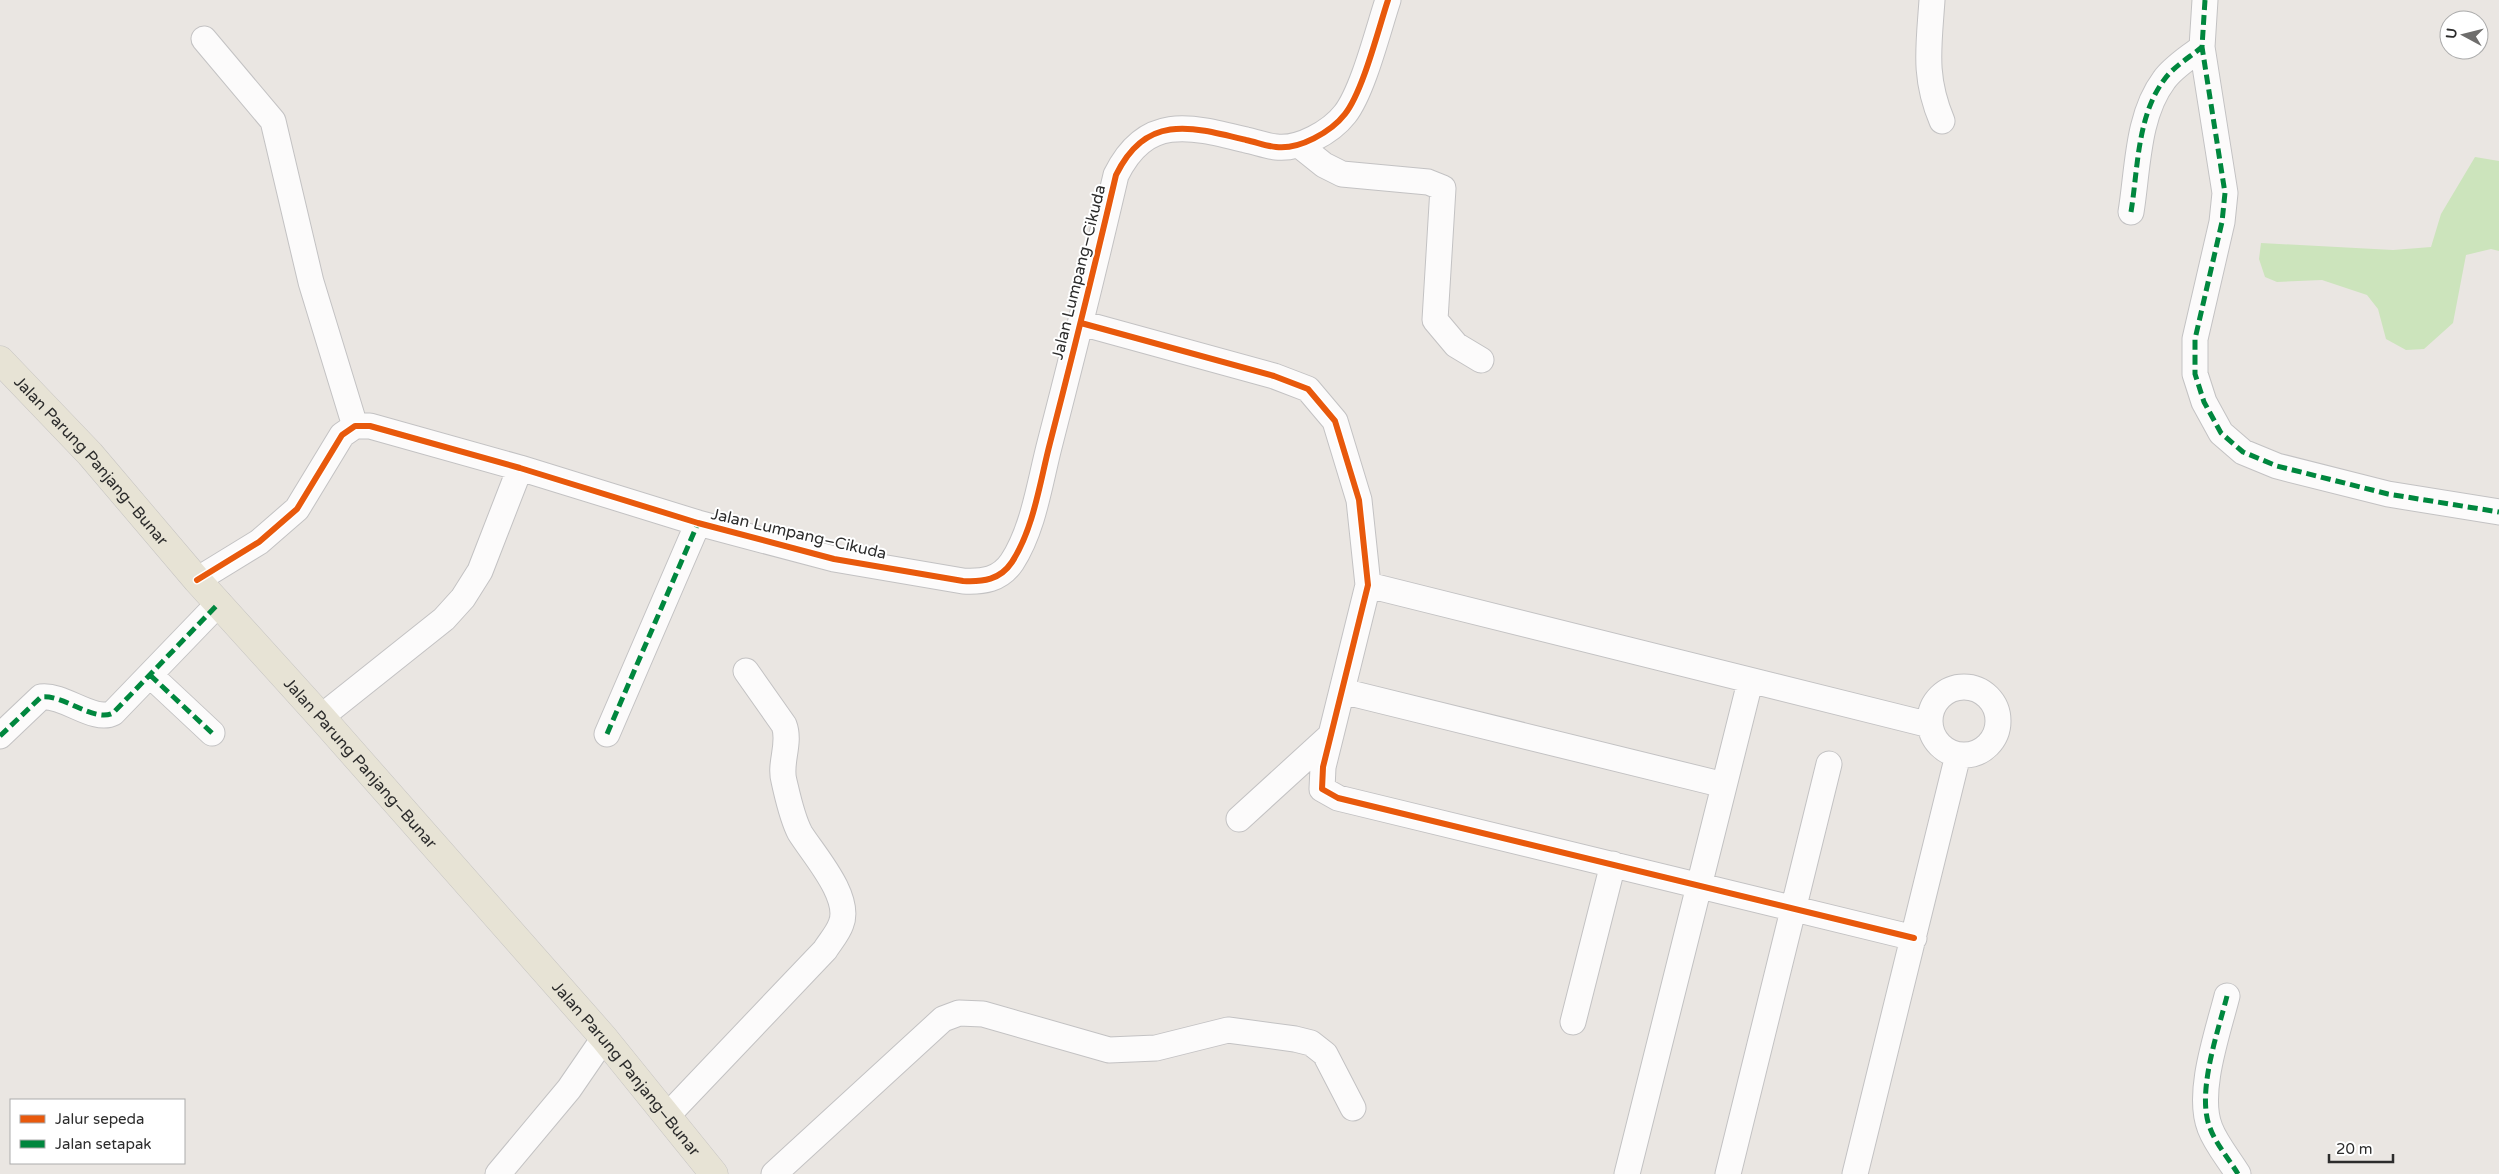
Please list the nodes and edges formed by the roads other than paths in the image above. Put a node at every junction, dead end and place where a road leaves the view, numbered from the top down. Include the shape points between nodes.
1 (1388, 0) edge
2 (1932, 0) edge
3 (2205, 0) edge
4 (204, 39) dead end
5 (2202, 48) junction
6 (1942, 120) dead end
7 (1300, 144) junction
8 (2132, 212) dead end
9 (1081, 323) junction
10 (0, 360) edge
11 (1481, 360) dead end
12 (355, 426) junction
13 (520, 468) junction
14 (2499, 512) edge
15 (698, 523) junction
16 (197, 580) junction
17 (1368, 584) junction
18 (218, 604) junction
19 (746, 671) dead end
20 (150, 675) junction
21 (1750, 682) junction
22 (1342, 691) junction
23 (321, 717) junction
24 (1930, 725) junction
25 (212, 734) dead end
26 (607, 734) dead end
27 (1331, 735) junction
28 (0, 736) edge
29 (1958, 755) junction
30 (1829, 764) dead end
31 (1724, 785) junction
32 (1240, 819) dead end
33 (1613, 864) junction
34 (1699, 885) junction
35 (1793, 908) junction
36 (1914, 938) junction
37 (2227, 996) dead end
38 (1574, 1022) dead end
39 (604, 1038) junction
40 (1353, 1108) dead end
41 (667, 1116) junction
42 (498, 1174) edge
43 (714, 1174) edge
44 (774, 1174) edge
45 (1627, 1174) edge
46 (1728, 1174) edge
47 (1855, 1174) edge
48 (2238, 1174) edge

1 - 7 street, Jalan Lumpang–Cikuda via 1356,95 1345,114 1322,134
2 - 6 street via 1928,60 1932,96
3 - 5 street
4 - 12 street via 273,122 310,282
5 - 8 street via 2166,78 2155,94 2145,121
5 - 14 street via 2225,193 2222,222 2195,339 2195,374 2204,402 2221,433 2243,452 2277,466 2388,494
7 - 9 street, Jalan Lumpang–Cikuda via 1276,147 1204,129 1169,129 1147,136 1125,157 1116,175
7 - 11 street via 1324,165 1342,174 1428,182 1443,188 1436,320 1456,345
9 - 15 street, Jalan Lumpang–Cikuda via 1028,527 1012,562 999,576 984,582 963,581 834,559
9 - 17 street via 1274,376 1308,389 1335,421 1359,500
10 - 16 main road, Jalan Parung Panjang–Bunar via 90,454
12 - 13 street, Jalan Lumpang–Cikuda via 370,426
12 - 16 street via 342,435 297,509 259,542
13 - 15 street, Jalan Lumpang–Cikuda
13 - 23 street via 480,571 463,598 444,619
15 - 26 street
16 - 18 main road, Jalan Parung Panjang–Bunar
17 - 21 street
17 - 22 street
18 - 20 street
18 - 23 main road, Jalan Parung Panjang–Bunar
19 - 41 street via 784,725 787,733 782,776 799,831 834,883 841,900 842,923 824,950
20 - 25 street
20 - 28 street via 107,716 56,698 41,697
21 - 24 street
21 - 31 street
22 - 27 street
22 - 31 street
23 - 39 main road, Jalan Parung Panjang–Bunar
24 - 29 street via 1939,745
24 - 29 street via 1931,714 1943,694 1965,688 1986,696 1997,715 1994,736 1979,752
27 - 32 street
27 - 33 street via 1323,767 1322,789 1338,798
29 - 36 street
30 - 35 street
31 - 34 street
33 - 34 street
33 - 38 street
34 - 35 street
34 - 45 street
35 - 36 street
35 - 46 street
36 - 47 street
37 - 48 street via 2206,1084 2206,1110 2210,1128
39 - 41 main road, Jalan Parung Panjang–Bunar
39 - 42 street via 568,1089
40 - 44 street via 1325,1054 1311,1043 1228,1030 1156,1048 1109,1050 983,1014 958,1013 942,1019
41 - 43 main road, Jalan Parung Panjang–Bunar

